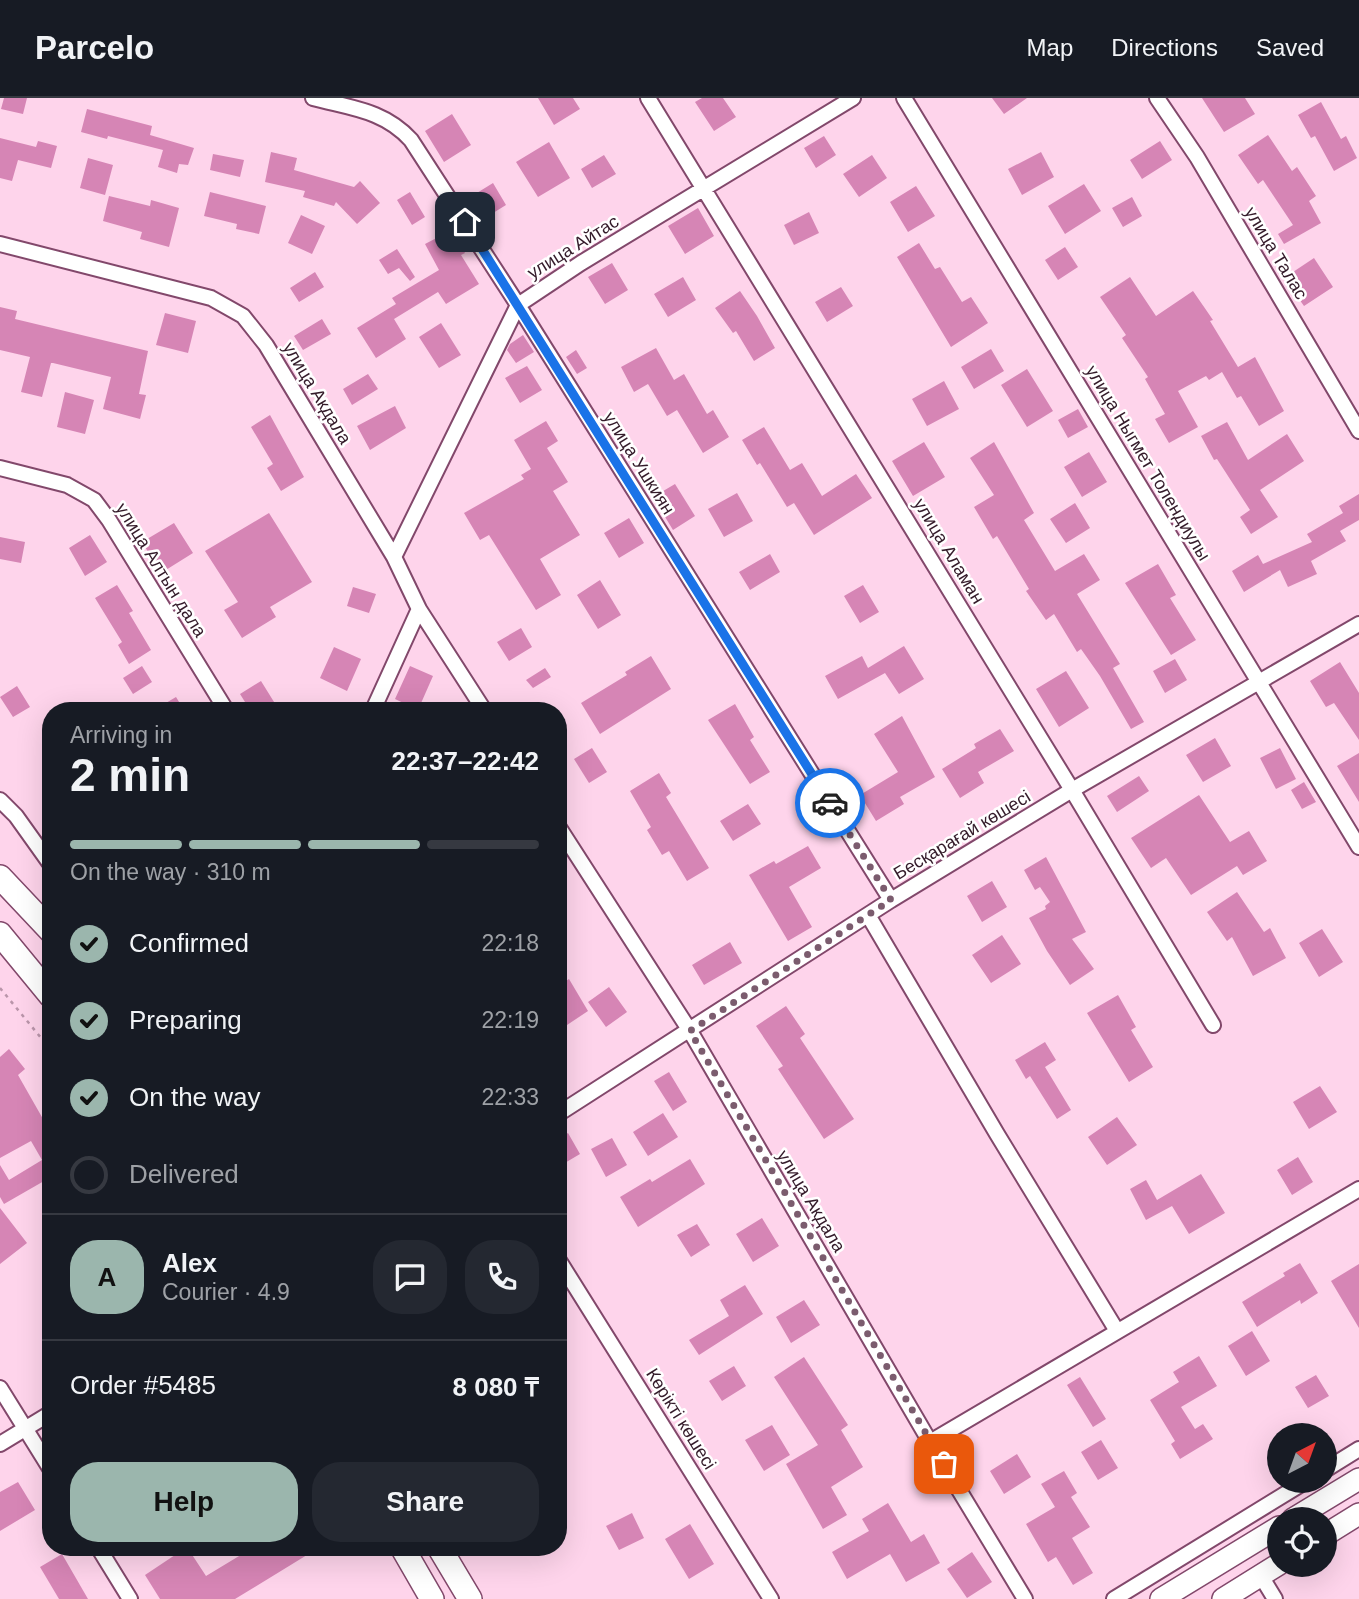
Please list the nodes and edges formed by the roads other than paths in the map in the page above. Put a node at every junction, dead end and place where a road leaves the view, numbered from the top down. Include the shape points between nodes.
1 (313, 98) edge
2 (649, 98) edge
3 (853, 98) edge
4 (904, 98) edge
5 (1157, 98) edge
6 (705, 188) junction
7 (0, 244) edge
8 (518, 305) junction
9 (1359, 431) edge
10 (0, 468) edge
11 (394, 557) junction
12 (419, 609) junction
13 (1359, 624) edge
14 (1258, 682) junction
15 (221, 702) edge
16 (377, 702) edge
17 (479, 702) edge
18 (1072, 790) junction
19 (0, 800) edge
20 (567, 840) edge
21 (1359, 847) edge
22 (42, 852) edge
23 (0, 877) edge
24 (891, 900) junction
25 (868, 915) junction
26 (42, 921) edge
27 (0, 934) edge
28 (42, 985) edge
29 (1213, 1026) dead end
30 (690, 1031) junction
31 (567, 1108) edge
32 (1359, 1189) edge
33 (567, 1273) edge
34 (1118, 1331) junction
35 (0, 1388) edge
36 (42, 1418) edge
37 (26, 1428) junction
38 (930, 1441) junction
39 (0, 1444) edge
40 (1359, 1449) edge
41 (42, 1454) edge
42 (1337, 1463) edge
43 (1359, 1479) edge
44 (1287, 1493) edge
45 (1313, 1507) edge
46 (1359, 1514) edge
47 (1337, 1528) edge
48 (1267, 1534) edge
49 (104, 1556) edge
50 (407, 1556) edge
51 (444, 1556) edge
52 (1267, 1572) edge
53 (1271, 1577) edge
54 (130, 1599) edge
55 (432, 1599) edge
56 (470, 1599) edge
57 (771, 1599) edge
58 (1026, 1599) edge
59 (1114, 1599) edge
60 (1161, 1599) edge
61 (1223, 1599) edge
62 (1276, 1599) edge

1 - 8 street, улица Ушкиян via 397,124
2 - 6 street, улица Аламан
3 - 6 street, улица Айтас
4 - 14 street, улица Ныгмет Толендиулы
5 - 9 street, улица Талас via 1197,157
6 - 8 street, улица Айтас
6 - 18 street, улица Аламан
7 - 11 street, улица Акдала via 211,298 243,316 266,345
8 - 11 street
8 - 24 street, улица Ушкиян
10 - 15 street, улица Алтын дала via 67,485 94,500
11 - 12 street, улица Акдала
12 - 16 street
12 - 17 street, улица Акдала
13 - 14 street, Бесқарағай көшесі
14 - 18 street, Бесқарағай көшесі
14 - 21 street, улица Ныгмет Толендиулы
18 - 24 street, Бесқарағай көшесі
18 - 29 street, улица Аламан
19 - 22 street
20 - 30 street, улица Акдала
23 - 26 main road
24 - 25 street, Бесқарағай көшесі
25 - 30 street, Бесқарағай көшесі
25 - 34 street
27 - 28 main road
30 - 31 street, Бесқарағай көшесі
30 - 38 street, улица Акдала
32 - 34 street
33 - 57 street, Көрікті көшесі
34 - 38 street
35 - 37 street
36 - 37 street
37 - 39 street
37 - 41 street
38 - 58 street, улица Акдала
40 - 42 street
43 - 45 main road
44 - 59 street
46 - 47 main road
48 - 60 main road
49 - 54 street
50 - 55 main road
51 - 56 main road
52 - 61 main road
53 - 62 street

